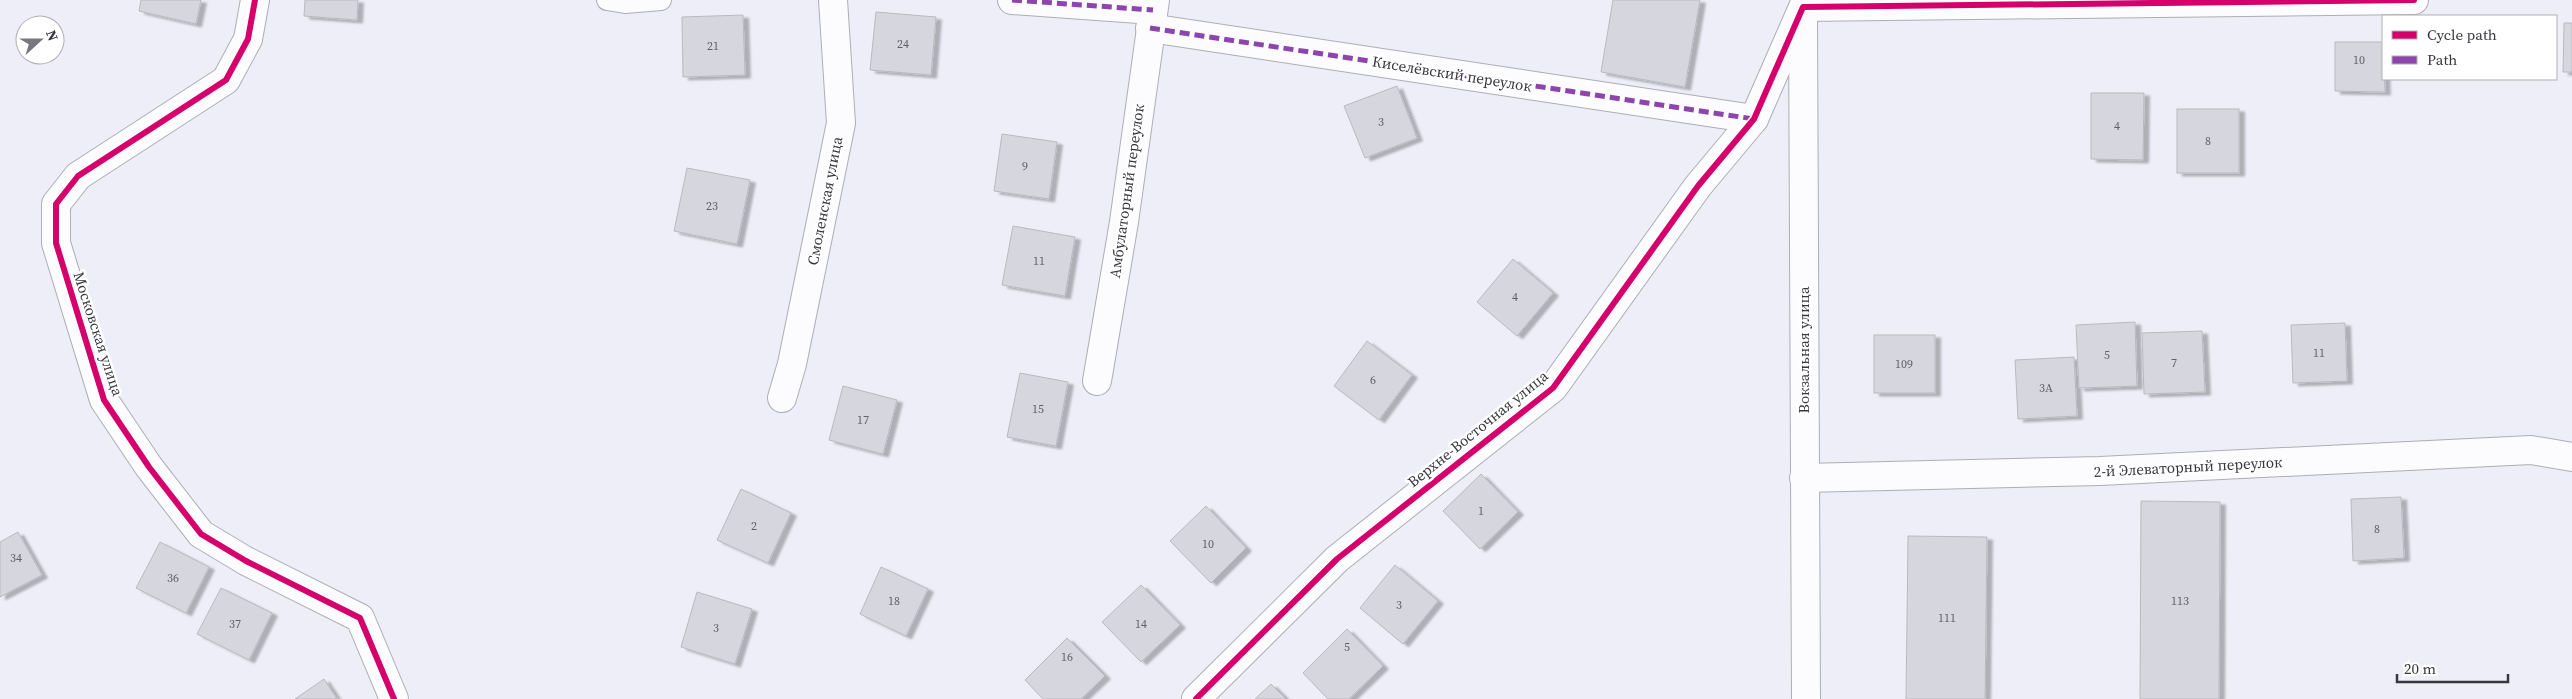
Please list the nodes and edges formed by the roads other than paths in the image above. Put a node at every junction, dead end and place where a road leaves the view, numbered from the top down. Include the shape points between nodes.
1 (255, 0) edge
2 (607, 0) edge
3 (661, 0) edge
4 (833, 0) edge
5 (1012, 0) edge
6 (2414, 0) edge
7 (1803, 4) edge
8 (1153, 13) edge
9 (1754, 119) junction
10 (1097, 381) dead end
11 (782, 398) dead end
12 (2572, 457) edge
13 (1804, 478) junction
14 (394, 699) edge
15 (1196, 699) edge
16 (1806, 699) edge

1 - 14 street, Московская улица via 248,39 226,80 78,176 56,204 56,244 104,400 149,467 201,534 246,561 360,618
2 - 3 lane via 625,3
4 - 11 street, Смоленская улица via 841,123 792,364
5 - 8 street, Киселёвский переулок
6 - 7 street
7 - 9 street, Верхне-Восточная улица
7 - 13 street, Вокзальная улица
8 - 9 street, Киселёвский переулок
8 - 10 street, Амбулаторный переулок via 1124,222
9 - 15 street, Верхне-Восточная улица via 1698,186 1553,388 1338,559
12 - 13 street, 2-й Элеваторный переулок via 2531,450 2100,471
13 - 16 street, Вокзальная улица

